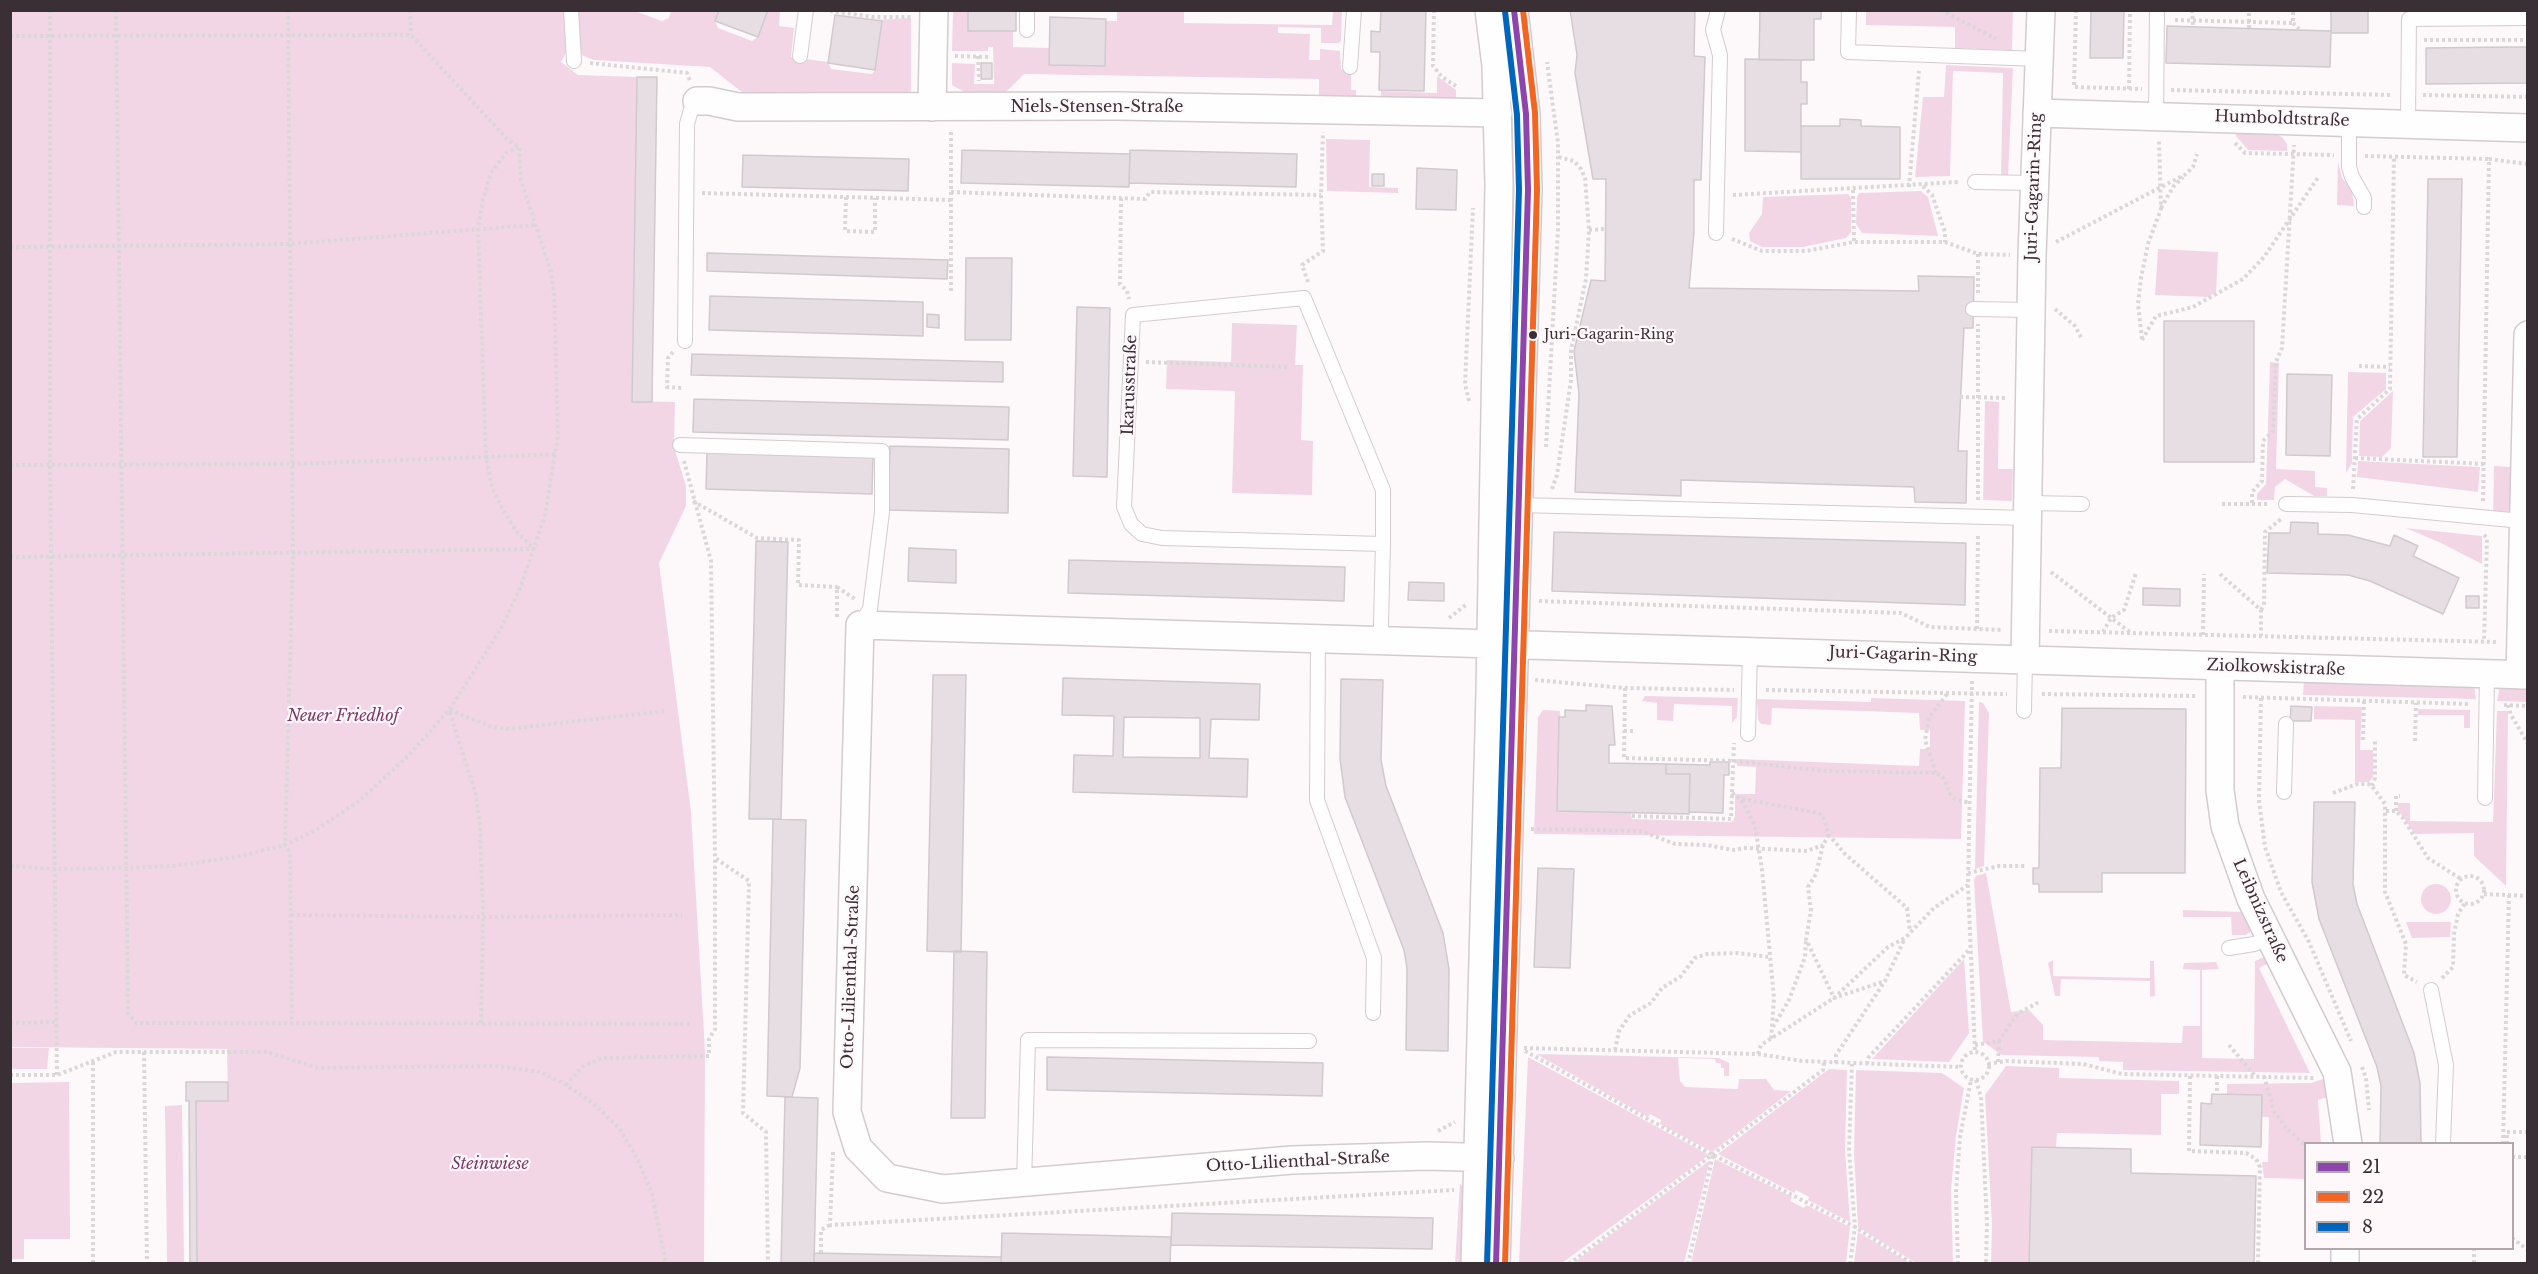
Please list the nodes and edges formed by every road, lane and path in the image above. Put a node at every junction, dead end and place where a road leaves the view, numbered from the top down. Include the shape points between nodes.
1 (50, 10) edge
2 (116, 10) edge
3 (288, 10) edge
4 (410, 10) edge
5 (571, 10) edge
6 (806, 10) edge
7 (824, 10) edge
8 (1027, 10) edge
9 (1354, 10) edge
10 (1434, 10) edge
11 (1489, 10) edge
12 (1514, 10) edge
13 (1718, 10) edge
14 (1849, 10) edge
15 (1941, 10) edge
16 (2041, 10) edge
17 (2076, 10) edge
18 (2130, 10) edge
19 (2193, 10) edge
20 (2249, 10) edge
21 (2293, 10) edge
22 (934, 14) edge
23 (2161, 15) edge
24 (2528, 18) edge
25 (2193, 20) junction
26 (2249, 22) junction
27 (2293, 22) junction
28 (2193, 27) dead end
29 (2249, 28) dead end
30 (2299, 29) dead end
31 (1027, 30) dead end
32 (288, 35) junction
33 (411, 35) junction
34 (10, 36) edge
35 (50, 36) junction
36 (116, 36) junction
37 (2124, 37) dead end
38 (2130, 37) junction
39 (1998, 40) dead end
40 (2422, 40) dead end
41 (2452, 40) junction
42 (2507, 40) junction
43 (2528, 40) edge
44 (2452, 47) dead end
45 (2507, 47) dead end
46 (1919, 54) junction
47 (800, 56) dead end
48 (933, 56) junction
49 (978, 56) junction
50 (991, 57) dead end
51 (2039, 59) junction
52 (574, 61) dead end
53 (598, 63) dead end
54 (1350, 67) dead end
55 (985, 81) dead end
56 (1454, 86) dead end
57 (2163, 90) dead end
58 (2408, 95) junction
59 (2528, 97) edge
60 (697, 101) junction
61 (942, 107) junction
62 (1325, 110) junction
63 (1498, 113) junction
64 (2037, 113) junction
65 (2156, 116) junction
66 (2294, 119) junction
67 (2349, 121) junction
68 (2408, 123) junction
69 (2528, 128) edge
70 (519, 147) junction
71 (2197, 154) dead end
72 (2294, 154) junction
73 (2349, 156) junction
74 (1558, 157) dead end
75 (2394, 157) junction
76 (2489, 159) junction
77 (2528, 164) edge
78 (2186, 174) junction
79 (2319, 176) dead end
80 (1974, 182) joint
81 (2034, 183) junction
82 (1923, 186) junction
83 (1909, 187) junction
84 (2162, 187) junction
85 (1853, 190) junction
86 (951, 192) junction
87 (686, 193) junction
88 (1321, 195) junction
89 (1717, 195) junction
90 (846, 197) junction
91 (875, 198) junction
92 (1121, 198) junction
93 (952, 200) junction
94 (2364, 207) dead end
95 (2161, 208) junction
96 (2290, 220) junction
97 (534, 225) junction
98 (478, 229) junction
99 (1605, 229) dead end
100 (1590, 230) junction
101 (1716, 233) joint
102 (1854, 242) junction
103 (1945, 242) junction
104 (288, 244) junction
105 (50, 246) junction
106 (119, 246) junction
107 (10, 247) edge
108 (2042, 250) junction
109 (1978, 254) junction
110 (951, 291) dead end
111 (1304, 297) junction
112 (1976, 309) junction
113 (2041, 309) junction
114 (1132, 315) junction
115 (2528, 334) edge
116 (2082, 339) dead end
117 (685, 341) dead end
118 (668, 358) dead end
119 (1131, 361) junction
120 (2359, 366) dead end
121 (1290, 367) dead end
122 (2390, 367) junction
123 (681, 388) dead end
124 (1960, 398) dead end
125 (1978, 398) junction
126 (2029, 399) junction
127 (680, 445) joint
128 (556, 454) junction
129 (486, 457) junction
130 (2355, 458) junction
131 (291, 464) junction
132 (2486, 464) junction
133 (10, 465) edge
134 (50, 466) junction
135 (120, 466) junction
136 (1548, 495) dead end
137 (693, 501) junction
138 (2253, 503) junction
139 (2082, 504) dead end
140 (2222, 504) dead end
141 (2286, 504) junction
142 (1519, 505) junction
143 (2352, 505) junction
144 (2027, 511) junction
145 (2524, 516) edge
146 (1978, 518) junction
147 (2482, 519) junction
148 (1383, 544) junction
149 (534, 549) junction
150 (293, 555) junction
151 (122, 556) junction
152 (10, 557) edge
153 (51, 557) junction
154 (2046, 568) dead end
155 (2136, 573) dead end
156 (2204, 574) dead end
157 (2220, 574) dead end
158 (837, 587) junction
159 (1472, 600) dead end
160 (1538, 601) dead end
161 (2261, 610) junction
162 (2111, 618) junction
163 (856, 619) junction
164 (1444, 621) dead end
165 (1975, 629) junction
166 (2025, 630) junction
167 (2103, 632) junction
168 (2131, 633) junction
169 (2203, 635) junction
170 (2261, 636) junction
171 (1318, 641) junction
172 (1381, 641) junction
173 (2484, 642) junction
174 (1503, 643) junction
175 (2520, 643) junction
176 (1750, 651) junction
177 (1972, 657) junction
178 (2025, 659) junction
179 (2220, 667) junction
180 (2487, 674) junction
181 (2524, 675) edge
182 (1625, 688) dead end
183 (1947, 694) dead end
184 (1972, 694) junction
185 (2024, 694) junction
186 (2219, 697) junction
187 (2261, 698) junction
188 (2364, 701) junction
189 (2416, 703) junction
190 (2486, 705) junction
191 (2508, 705) junction
192 (2528, 706) edge
193 (449, 710) junction
194 (666, 711) dead end
195 (2024, 711) dead end
196 (2286, 724) dead end
197 (1624, 731) junction
198 (1636, 731) dead end
199 (1741, 734) joint
200 (2363, 740) dead end
201 (2375, 741) dead end
202 (2415, 741) dead end
203 (2528, 744) edge
204 (1733, 761) junction
205 (1936, 773) junction
206 (2372, 786) junction
207 (2284, 792) dead end
208 (1732, 794) junction
209 (2333, 794) dead end
210 (2400, 796) dead end
211 (2485, 798) dead end
212 (1741, 799) junction
213 (1970, 803) junction
214 (2386, 811) junction
215 (2396, 811) junction
216 (1632, 816) dead end
217 (1528, 830) dead end
218 (1829, 836) junction
219 (285, 844) junction
220 (1823, 845) junction
221 (1757, 850) junction
222 (715, 858) junction
223 (10, 866) edge
224 (2025, 866) dead end
225 (127, 868) junction
226 (53, 869) junction
227 (1968, 873) junction
228 (2461, 879) junction
229 (1968, 885) junction
230 (2484, 894) junction
231 (2509, 894) junction
232 (2528, 896) edge
233 (2465, 903) junction
234 (291, 915) junction
235 (682, 915) dead end
236 (483, 918) junction
237 (1910, 932) junction
238 (1905, 938) junction
239 (2270, 938) junction
240 (1806, 939) junction
241 (2229, 948) dead end
242 (1970, 949) junction
243 (1770, 957) junction
244 (1885, 981) junction
245 (2431, 990) junction
246 (1834, 998) junction
247 (2039, 1002) dead end
248 (1373, 1013) dead end
249 (56, 1022) junction
250 (10, 1023) edge
251 (292, 1023) junction
252 (481, 1023) junction
253 (692, 1024) dead end
254 (1772, 1027) junction
255 (1772, 1040) junction
256 (1309, 1041) dead end
257 (1999, 1041) junction
258 (2352, 1044) dead end
259 (1975, 1045) junction
260 (2229, 1045) dead end
261 (1615, 1050) junction
262 (144, 1052) junction
263 (1975, 1052) junction
264 (1758, 1054) junction
265 (93, 1062) junction
266 (1824, 1062) junction
267 (1998, 1062) junction
268 (1836, 1063) junction
269 (1852, 1064) junction
270 (1867, 1064) junction
271 (1988, 1064) junction
272 (1961, 1067) junction
273 (2337, 1072) junction
274 (10, 1075) edge
275 (57, 1075) junction
276 (2190, 1076) junction
277 (2217, 1076) junction
278 (2255, 1077) junction
279 (2264, 1077) junction
280 (1974, 1080) junction
281 (566, 1084) junction
282 (2217, 1094) dead end
283 (2369, 1114) dead end
284 (1458, 1120) dead end
285 (2528, 1132) edge
286 (1428, 1135) dead end
287 (833, 1140) dead end
288 (2348, 1142) edge
289 (2443, 1142) edge
290 (2505, 1142) edge
291 (2505, 1142) edge
292 (2304, 1144) edge
293 (1713, 1155) junction
294 (1490, 1158) junction
295 (1024, 1184) junction
296 (1454, 1190) dead end
297 (830, 1225) junction
298 (1855, 1227) junction
299 (2514, 1240) edge
300 (2528, 1250) edge
301 (821, 1253) dead end
302 (93, 1263) edge
303 (147, 1263) edge
304 (666, 1263) edge
305 (768, 1263) edge
306 (1475, 1263) edge
307 (1496, 1263) edge
308 (1569, 1263) edge
309 (1688, 1263) edge
310 (1850, 1263) edge
311 (1913, 1263) edge
312 (1958, 1263) edge
313 (1986, 1263) edge
314 (2258, 1263) edge

1 - 35 path
2 - 36 path
3 - 32 path
4 - 33 path
5 - 52 lane
6 - 47 lane
7 - 22 path via 859,17
8 - 31 lane
9 - 54 lane
10 - 56 path via 1433,66
11 - 63 street
12 - 142 street via 1528,161
13 - 89 lane via 1713,30 1720,55
14 - 46 lane via 1848,52
15 - 39 path
16 - 51 street, Juri-Gagarin-Ring
17 - 38 path via 2074,87 2129,88
18 - 38 path
19 - 25 path
20 - 26 path
21 - 27 path
22 - 48 street
23 - 25 path
23 - 65 lane
24 - 58 lane via 2409,19
25 - 26 path
25 - 28 path
26 - 27 path
26 - 29 path
27 - 30 path
32 - 33 path
32 - 36 path
32 - 104 path
33 - 70 path via 508,140
34 - 35 path
35 - 36 path
35 - 105 path
36 - 106 path
37 - 38 path
40 - 41 path
41 - 42 path
41 - 44 path
42 - 43 path
42 - 45 path
46 - 51 lane
46 - 83 path
48 - 49 path
48 - 61 street
49 - 50 path
49 - 55 path via 978,81
51 - 64 street, Juri-Gagarin-Ring
53 - 60 path via 687,73
57 - 58 path
58 - 59 path
58 - 68 lane
60 - 61 street, Niels-Stensen-Straße via 738,107
60 - 87 lane via 687,124
61 - 62 street, Niels-Stensen-Straße
61 - 86 path
62 - 63 street, Niels-Stensen-Straße
62 - 88 path
63 - 174 street
64 - 65 street, Humboldtstraße
64 - 81 street, Juri-Gagarin-Ring
65 - 66 street, Humboldtstraße
65 - 84 path
66 - 67 street, Humboldtstraße
66 - 72 path
67 - 68 street, Humboldtstraße
67 - 73 lane
68 - 69 street, Humboldtstraße
70 - 97 path via 521,180
70 - 98 path via 506,153 491,173
71 - 78 path
72 - 73 path
72 - 96 path
73 - 75 path
73 - 94 lane via 2352,177 2360,187
74 - 100 path via 1574,162 1585,178
75 - 76 path
75 - 122 path
76 - 77 path
76 - 132 path
78 - 84 path
78 - 95 path
79 - 96 path
80 - 81 lane
80 - 82 path via 1927,182
81 - 108 street, Juri-Gagarin-Ring
82 - 83 path
82 - 103 path via 1932,195
83 - 85 path
84 - 95 path
84 - 108 path
85 - 89 path
85 - 102 path
86 - 92 path
86 - 93 path
87 - 90 path
87 - 117 lane
88 - 92 path via 1150,192 1144,199
88 - 111 path via 1323,251 1302,266 1308,283
89 - 101 lane
90 - 91 path
90 - 91 path via 845,231 874,231
91 - 93 path
92 - 114 path via 1120,284 1127,291
93 - 110 path
95 - 96 path via 2141,278 2138,304 2142,340 2156,316 2193,307 2243,279
96 - 138 path via 2273,431 2263,441 2262,481 2253,492
97 - 98 path
97 - 128 path via 554,292
98 - 104 path
98 - 129 path
99 - 100 path
100 - 136 path via 1557,475
101 - 102 path via 1762,251 1806,251
102 - 103 path
103 - 109 path
104 - 106 path
104 - 131 path
105 - 106 path
105 - 107 path
105 - 134 path
106 - 135 path
108 - 109 path
108 - 113 street, Juri-Gagarin-Ring
109 - 112 path
111 - 114 lane, Ikarusstraße
111 - 148 lane via 1383,490
112 - 113 lane
112 - 125 path
113 - 116 path via 2059,311
113 - 126 street, Juri-Gagarin-Ring
114 - 119 lane, Ikarusstraße
115 - 145 street
118 - 123 path via 667,387
119 - 121 path
119 - 148 lane, Ikarusstraße via 1124,507 1131,524 1142,534 1162,538
120 - 122 path
122 - 130 path via 2390,389 2357,419
124 - 125 path
125 - 126 path
125 - 146 path
126 - 144 street, Juri-Gagarin-Ring
127 - 137 path
127 - 163 lane via 882,451 882,512
128 - 129 path
128 - 149 path via 545,515
129 - 131 path
129 - 149 path via 492,487 502,508 516,531
130 - 132 path
130 - 143 path
131 - 135 path
131 - 150 path
132 - 147 path
133 - 134 path
134 - 135 path
134 - 153 path
135 - 151 path
137 - 158 path via 757,538 799,540 798,585
137 - 222 path via 711,561
138 - 140 path
138 - 141 path
139 - 144 lane
141 - 143 lane
141 - 161 path via 2286,515 2265,532
142 - 146 lane
142 - 174 street
143 - 147 lane
144 - 146 lane
144 - 166 street, Juri-Gagarin-Ring
145 - 147 lane
145 - 175 street
146 - 165 path
147 - 173 path via 2482,532 2487,538
148 - 172 lane
149 - 150 path
149 - 193 path via 501,629
150 - 151 path
150 - 219 path
151 - 153 path
151 - 225 path
152 - 153 path
153 - 226 path
154 - 162 path
155 - 162 path via 2124,610
156 - 169 path
157 - 161 path
158 - 163 path
158 - 163 path
159 - 164 path
160 - 165 path via 1901,613 1930,627
161 - 170 path
162 - 167 path
162 - 168 path
163 - 171 street
163 - 295 street, Otto-Lilienthal-Straße via 847,1112 855,1139 858,1148 887,1178 943,1189
165 - 166 path
165 - 177 path
166 - 167 path
166 - 178 street, Juri-Gagarin-Ring
167 - 168 path
168 - 169 path
169 - 170 path
170 - 173 path
171 - 172 street
171 - 248 lane via 1317,800 1374,958
172 - 174 street
173 - 175 path
174 - 176 street, Juri-Gagarin-Ring
174 - 294 street
175 - 181 street
176 - 177 street, Juri-Gagarin-Ring
176 - 199 lane
177 - 178 street, Juri-Gagarin-Ring
177 - 184 path
178 - 179 street, Ziolkowskistraße
178 - 185 lane
179 - 180 street, Ziolkowskistraße
179 - 186 street, Leibnizstraße
180 - 181 street, Ziolkowskistraße
180 - 190 lane
182 - 197 path
183 - 205 path via 1929,718 1925,740
184 - 185 path
184 - 213 path
185 - 186 path
185 - 195 lane
186 - 187 path
186 - 239 street, Leibnizstraße via 2220,790 2225,826 2251,899
187 - 188 path
187 - 258 path via 2259,801 2265,848 2280,892 2309,942
188 - 189 path
188 - 200 path
189 - 190 path
189 - 202 path
190 - 191 path
190 - 211 lane
191 - 192 path
191 - 203 path
193 - 194 path via 507,729
193 - 219 path via 408,756 359,801 316,830
193 - 236 path via 476,795
196 - 207 lane
197 - 198 path
197 - 204 path via 1624,758
199 - 204 path
201 - 206 path
204 - 205 path via 1826,771
204 - 208 path
205 - 213 path via 1944,778 1954,799
206 - 209 path via 2357,784
206 - 214 path via 2382,797
208 - 212 path
208 - 216 path via 1731,819
210 - 215 path
212 - 218 path via 1818,813 1823,816
212 - 221 path via 1755,826
213 - 227 path
214 - 215 path
214 - 245 path via 2385,892 2406,944 2404,975
215 - 228 path via 2428,858
217 - 221 path via 1641,831 1675,844
218 - 220 path
218 - 237 path via 1907,908
219 - 225 path via 236,857
219 - 234 path via 290,852
220 - 221 path via 1807,851
220 - 240 path via 1816,874 1808,887
221 - 243 path
222 - 281 path via 715,1029 709,1039 709,1056 602,1058 582,1067
222 - 305 path via 749,881 743,1113 766,1132
223 - 226 path
224 - 227 path via 2000,866
225 - 226 path
225 - 251 path via 128,1013 136,1023
226 - 249 path
227 - 229 path
228 - 230 path via 2475,876 2484,886
228 - 233 path via 2456,896
229 - 237 path via 1934,908
229 - 242 path
230 - 231 path
230 - 233 path via 2477,902
231 - 232 path
231 - 290 path
233 - 245 path via 2454,934 2453,967
234 - 236 path
234 - 251 path
235 - 236 path
236 - 252 path
237 - 238 path
238 - 244 path
238 - 246 path via 1888,947
239 - 241 lane via 2254,945
239 - 273 street, Leibnizstraße
240 - 246 path
240 - 254 path via 1805,957 1789,1000
242 - 259 path
242 - 270 path via 1868,1058
243 - 254 path
243 - 261 path via 1737,953 1695,958 1650,1003 1630,1015 1619,1031
244 - 246 path
244 - 268 path via 1836,1055
245 - 289 lane via 2446,1065
246 - 255 path
247 - 257 path via 2017,1014
249 - 250 path
249 - 275 path
251 - 252 path
252 - 253 path
254 - 255 path
255 - 264 path via 1761,1046
256 - 295 lane via 1028,1040
257 - 259 path
257 - 267 path
259 - 263 path
260 - 278 path
261 - 264 path
261 - 293 path via 1519,1048
262 - 265 path via 116,1052
262 - 281 path via 267,1052 318,1068 496,1066 541,1072
262 - 303 path
263 - 271 path via 1984,1056
263 - 272 path via 1966,1055
264 - 266 path
265 - 275 path
265 - 302 path
266 - 268 path
266 - 293 path via 1823,1070
267 - 271 path
267 - 276 path via 2083,1064 2122,1074
268 - 269 path
269 - 270 path
269 - 298 path via 1849,1150
270 - 272 path
271 - 280 path via 1984,1077
272 - 280 path via 1964,1075
273 - 279 path via 2311,1079
273 - 283 path via 2361,1064
273 - 288 street, Leibnizstraße
274 - 275 path
276 - 277 path
276 - 314 path via 2189,1151 2246,1153 2260,1167
277 - 278 path
277 - 282 path
278 - 279 path
279 - 292 path via 2274,1111
280 - 312 path via 1960,1137 1956,1191
280 - 313 path via 1981,1096
281 - 304 path via 618,1128 638,1160 652,1194
284 - 286 path
285 - 291 path via 2507,1132
287 - 297 path
293 - 298 path
293 - 308 path
293 - 309 path
294 - 295 street, Otto-Lilienthal-Straße via 1292,1160
294 - 306 street
294 - 307 street
296 - 297 path
297 - 301 path via 821,1230
298 - 310 path
298 - 311 path
299 - 300 path

